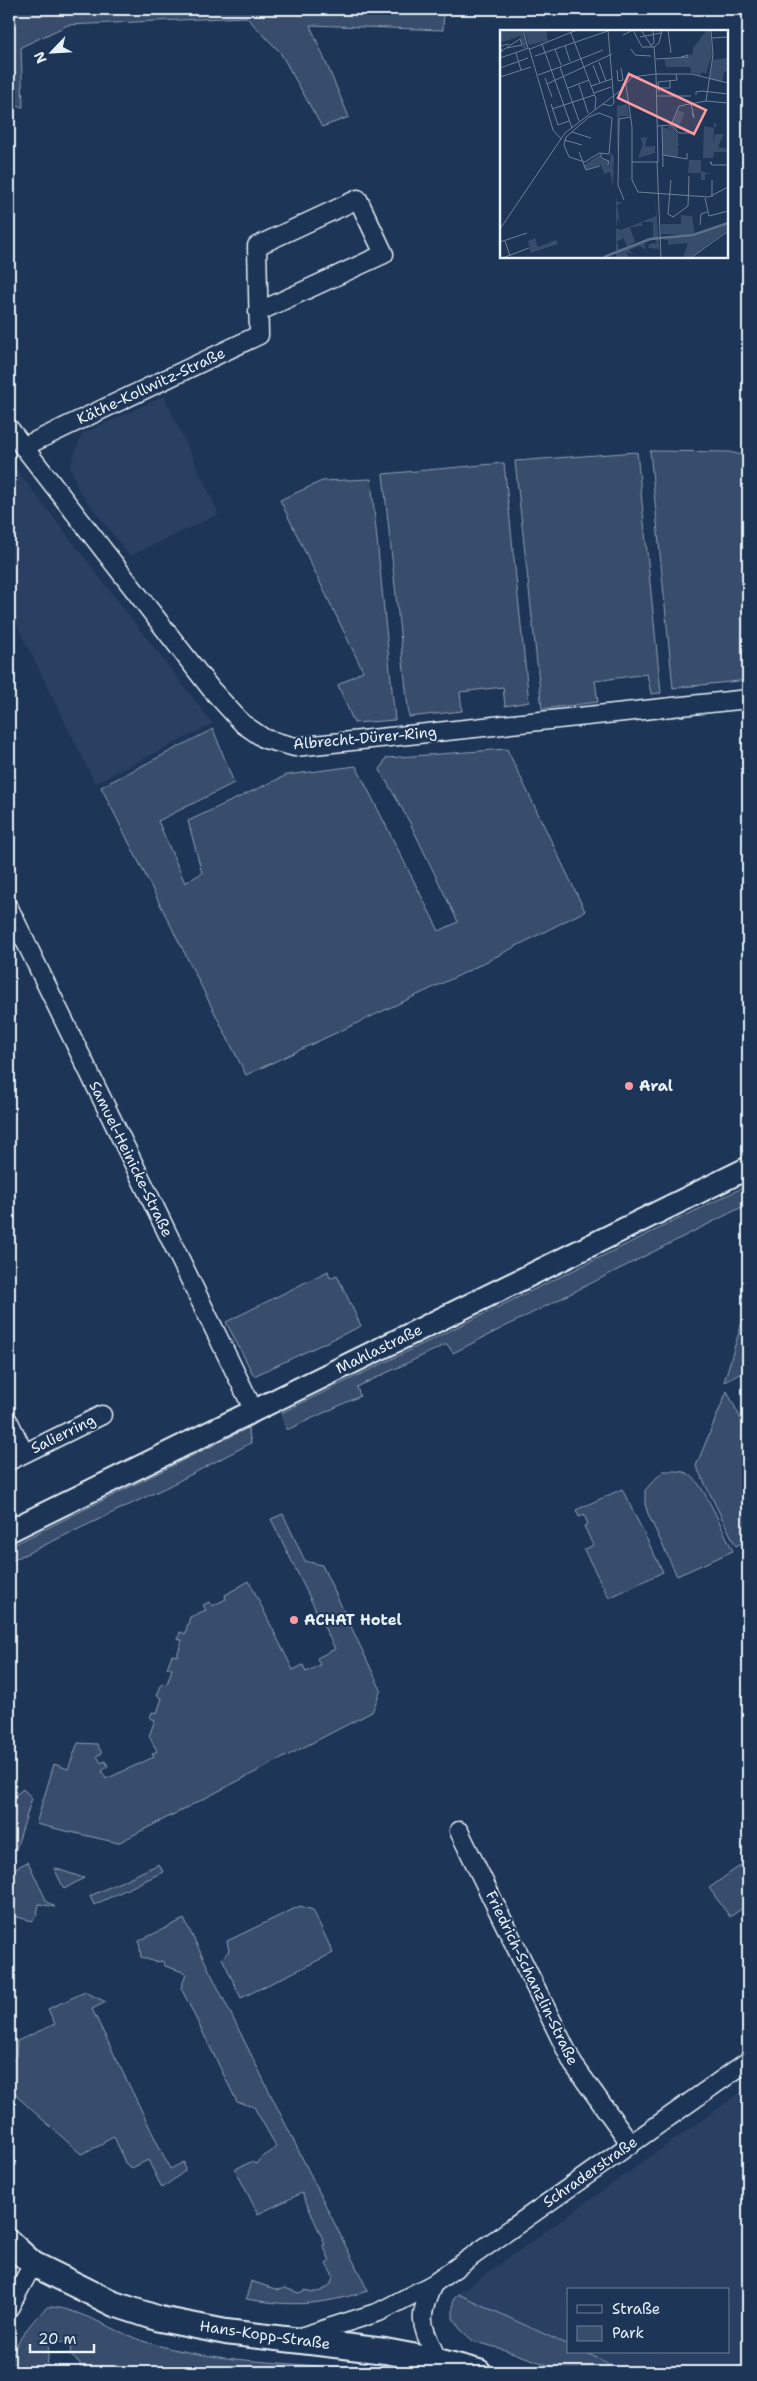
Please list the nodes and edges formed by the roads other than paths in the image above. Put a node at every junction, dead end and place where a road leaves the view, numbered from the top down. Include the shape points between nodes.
1 (258, 312) junction
2 (9, 428) edge
3 (22, 447) junction
4 (748, 699) edge
5 (9, 908) edge
6 (748, 1168) edge
7 (254, 1411) junction
8 (102, 1415) dead end
9 (9, 1422) edge
10 (16, 1457) edge
11 (9, 1531) edge
12 (459, 1831) dead end
13 (748, 2061) edge
14 (630, 2144) junction
15 (9, 2242) edge
16 (32, 2264) junction
17 (433, 2284) junction
18 (9, 2308) edge
19 (294, 2339) junction
20 (438, 2361) junction
21 (479, 2372) edge

1 - 1 street, Käthe-Kollwitz-Straße via 257,246 358,199 384,254
1 - 3 street, Käthe-Kollwitz-Straße via 259,335
2 - 3 street, Albrecht-Dürer-Ring
3 - 4 street, Albrecht-Dürer-Ring via 211,689 243,724 265,739 295,747
5 - 7 street, Samuel-Heinicke-Straße
6 - 7 street, Mahlastraße
7 - 11 street, Mahlastraße
8 - 10 street, Salierring
9 - 10 street, Salierring
12 - 14 street, Friedrich-Schanzlin-Straße via 573,2064
13 - 14 street, Schraderstraße
14 - 17 street, Schraderstraße
15 - 16 main road, Hans-Kopp-Straße
16 - 18 street
16 - 19 main road, Hans-Kopp-Straße via 114,2304 160,2320 226,2332
17 - 19 street, Schraderstraße via 379,2312
17 - 20 street via 421,2316
19 - 20 main road, Hans-Kopp-Straße
20 - 21 main road, Hans-Kopp-Straße

